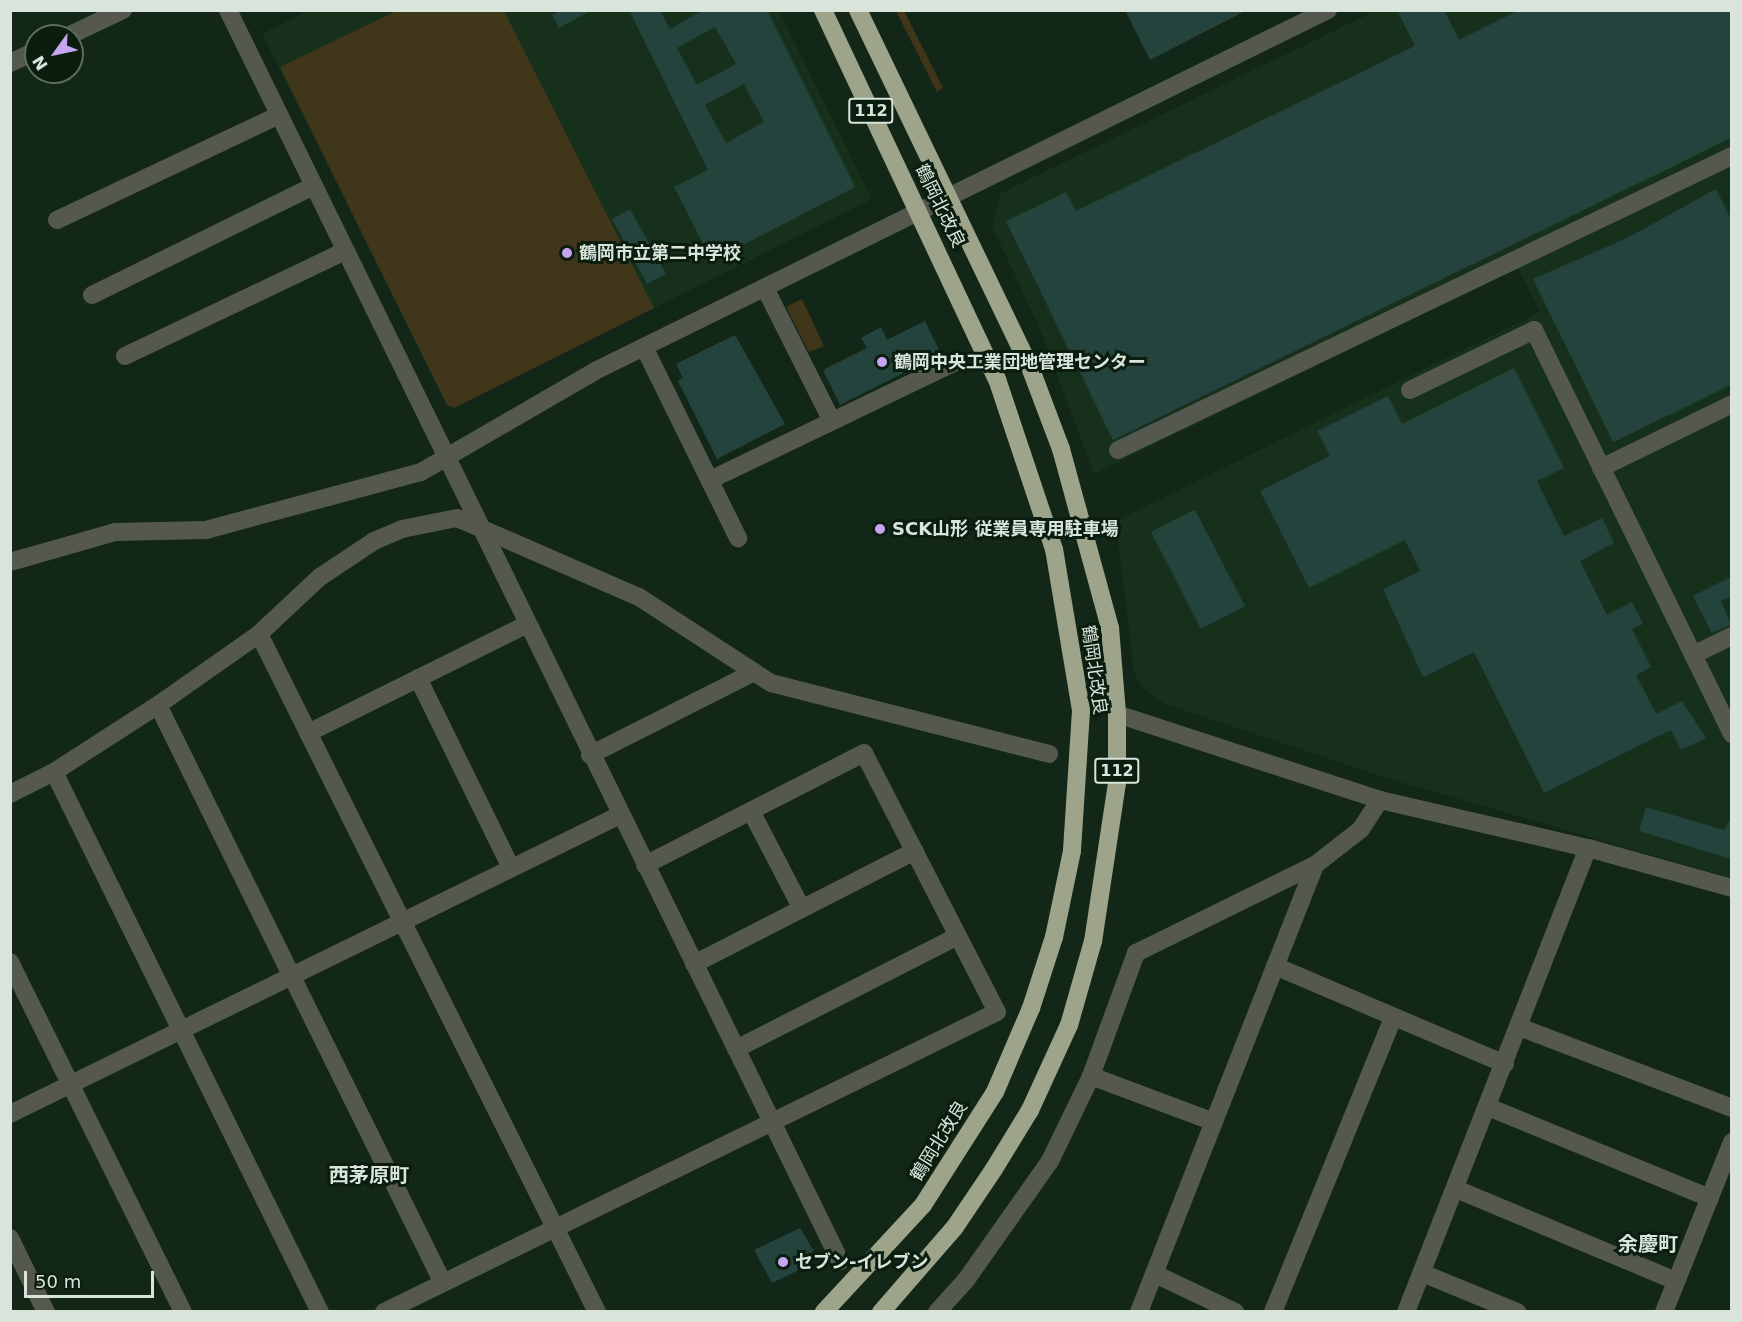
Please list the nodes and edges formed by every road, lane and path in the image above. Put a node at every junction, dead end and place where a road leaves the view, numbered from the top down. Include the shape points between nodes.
1 (123, 10) edge
2 (228, 10) edge
3 (823, 10) edge
4 (858, 10) edge
5 (1328, 10) edge
6 (84, 28) edge
7 (24, 57) edge
8 (10, 63) edge
9 (279, 115) junction
10 (1731, 156) edge
11 (314, 186) junction
12 (948, 198) junction
13 (920, 212) junction
14 (57, 220) dead end
15 (345, 251) junction
16 (765, 288) junction
17 (92, 295) dead end
18 (645, 348) junction
19 (125, 356) dead end
20 (955, 362) dead end
21 (1410, 390) dead end
22 (1731, 404) edge
23 (832, 421) junction
24 (1118, 450) dead end
25 (447, 458) junction
26 (1601, 468) junction
27 (710, 480) junction
28 (476, 525) junction
29 (738, 538) dead end
30 (10, 562) edge
31 (526, 625) junction
32 (259, 634) junction
33 (1731, 636) edge
34 (1693, 655) junction
35 (754, 672) junction
36 (418, 678) junction
37 (158, 705) junction
38 (1117, 714) junction
39 (308, 733) junction
40 (1731, 734) edge
41 (590, 754) junction
42 (1049, 754) dead end
43 (54, 772) junction
44 (10, 794) edge
45 (1380, 800) junction
46 (751, 811) junction
47 (620, 815) junction
48 (1588, 848) junction
49 (915, 851) junction
50 (645, 865) junction
51 (1315, 865) junction
52 (511, 868) junction
53 (1731, 888) edge
54 (801, 909) junction
55 (401, 922) junction
56 (958, 936) junction
57 (10, 962) edge
58 (694, 964) junction
59 (1275, 966) junction
60 (292, 976) junction
61 (1393, 1018) junction
62 (1519, 1027) junction
63 (181, 1030) junction
64 (736, 1049) junction
65 (1504, 1064) junction
66 (1091, 1076) junction
67 (71, 1085) junction
68 (1488, 1107) junction
69 (1731, 1108) edge
70 (10, 1114) edge
71 (771, 1121) junction
72 (1214, 1122) junction
73 (1731, 1142) edge
74 (1725, 1181) edge
75 (1456, 1189) junction
76 (1710, 1198) junction
77 (552, 1229) junction
78 (10, 1238) edge
79 (840, 1261) dead end
80 (1422, 1273) junction
81 (1155, 1274) junction
82 (1676, 1281) junction
83 (443, 1283) junction
84 (46, 1311) edge
85 (183, 1311) edge
86 (320, 1311) edge
87 (384, 1311) edge
88 (597, 1311) edge
89 (824, 1311) edge
90 (881, 1311) edge
91 (937, 1311) edge
92 (1138, 1311) edge
93 (1235, 1311) edge
94 (1273, 1311) edge
95 (1406, 1311) edge
96 (1517, 1311) edge
97 (1664, 1311) edge

1 - 6 street
2 - 9 street
3 - 13 highway, 鶴岡北改良 / 112
4 - 12 highway, 鶴岡北改良 / 112
5 - 12 street
7 - 8 street
9 - 11 street
9 - 14 street
10 - 24 street
11 - 15 street
11 - 17 street
12 - 13 street
12 - 38 highway, 鶴岡北改良 / 112 via 1030,367 1062,448 1110,628
13 - 16 street
13 - 89 highway, 鶴岡北改良 / 112 via 997,379 1054,549 1081,711 1080,778 1072,851 1054,937 1032,1008 994,1092 923,1205
15 - 19 street
15 - 25 street
16 - 18 street
16 - 23 street
18 - 25 street via 550,395
18 - 27 street
20 - 23 street
21 - 26 street via 1534,330
22 - 26 street
23 - 27 street
25 - 28 street
25 - 30 street via 421,472 206,530 115,532
26 - 34 street
27 - 29 street
28 - 31 street
28 - 32 street via 458,518 402,529 374,541 320,577
28 - 35 street via 639,597
31 - 36 street
31 - 41 street
32 - 37 street
32 - 39 street
33 - 34 street
34 - 40 street
35 - 41 street
35 - 42 street via 771,683
36 - 39 street
36 - 52 street
37 - 43 street
37 - 60 street
38 - 45 street
38 - 90 highway, 鶴岡北改良 / 112 via 1117,783 1093,941 1069,1025 1030,1110 994,1169 955,1227
39 - 55 street
41 - 47 street
43 - 44 street
43 - 63 street
45 - 48 street
45 - 51 street via 1361,829
46 - 49 street via 864,753
46 - 50 street
46 - 54 street
47 - 50 street
47 - 52 street
48 - 53 street
48 - 62 street
49 - 54 street
49 - 56 street
50 - 58 street
51 - 59 street
51 - 66 street via 1136,953
52 - 55 street
54 - 58 street
55 - 60 street
55 - 77 street
56 - 64 street
56 - 71 street via 998,1012
57 - 67 street
58 - 64 street
59 - 61 street
59 - 72 street
60 - 63 street
60 - 83 street
61 - 65 street
61 - 94 street
62 - 65 street
62 - 69 street
63 - 67 street
63 - 86 street
64 - 71 street
65 - 68 street
66 - 72 street
66 - 91 street via 1050,1161 966,1280
67 - 70 street
67 - 85 street
68 - 75 street
68 - 76 street
71 - 77 street
71 - 79 street
72 - 81 street
73 - 74 street
74 - 76 street
75 - 80 street
75 - 82 street
76 - 82 street
77 - 83 street
77 - 88 street
78 - 84 street
80 - 95 street
80 - 96 street
81 - 92 street
81 - 93 street
82 - 97 street
83 - 87 street

